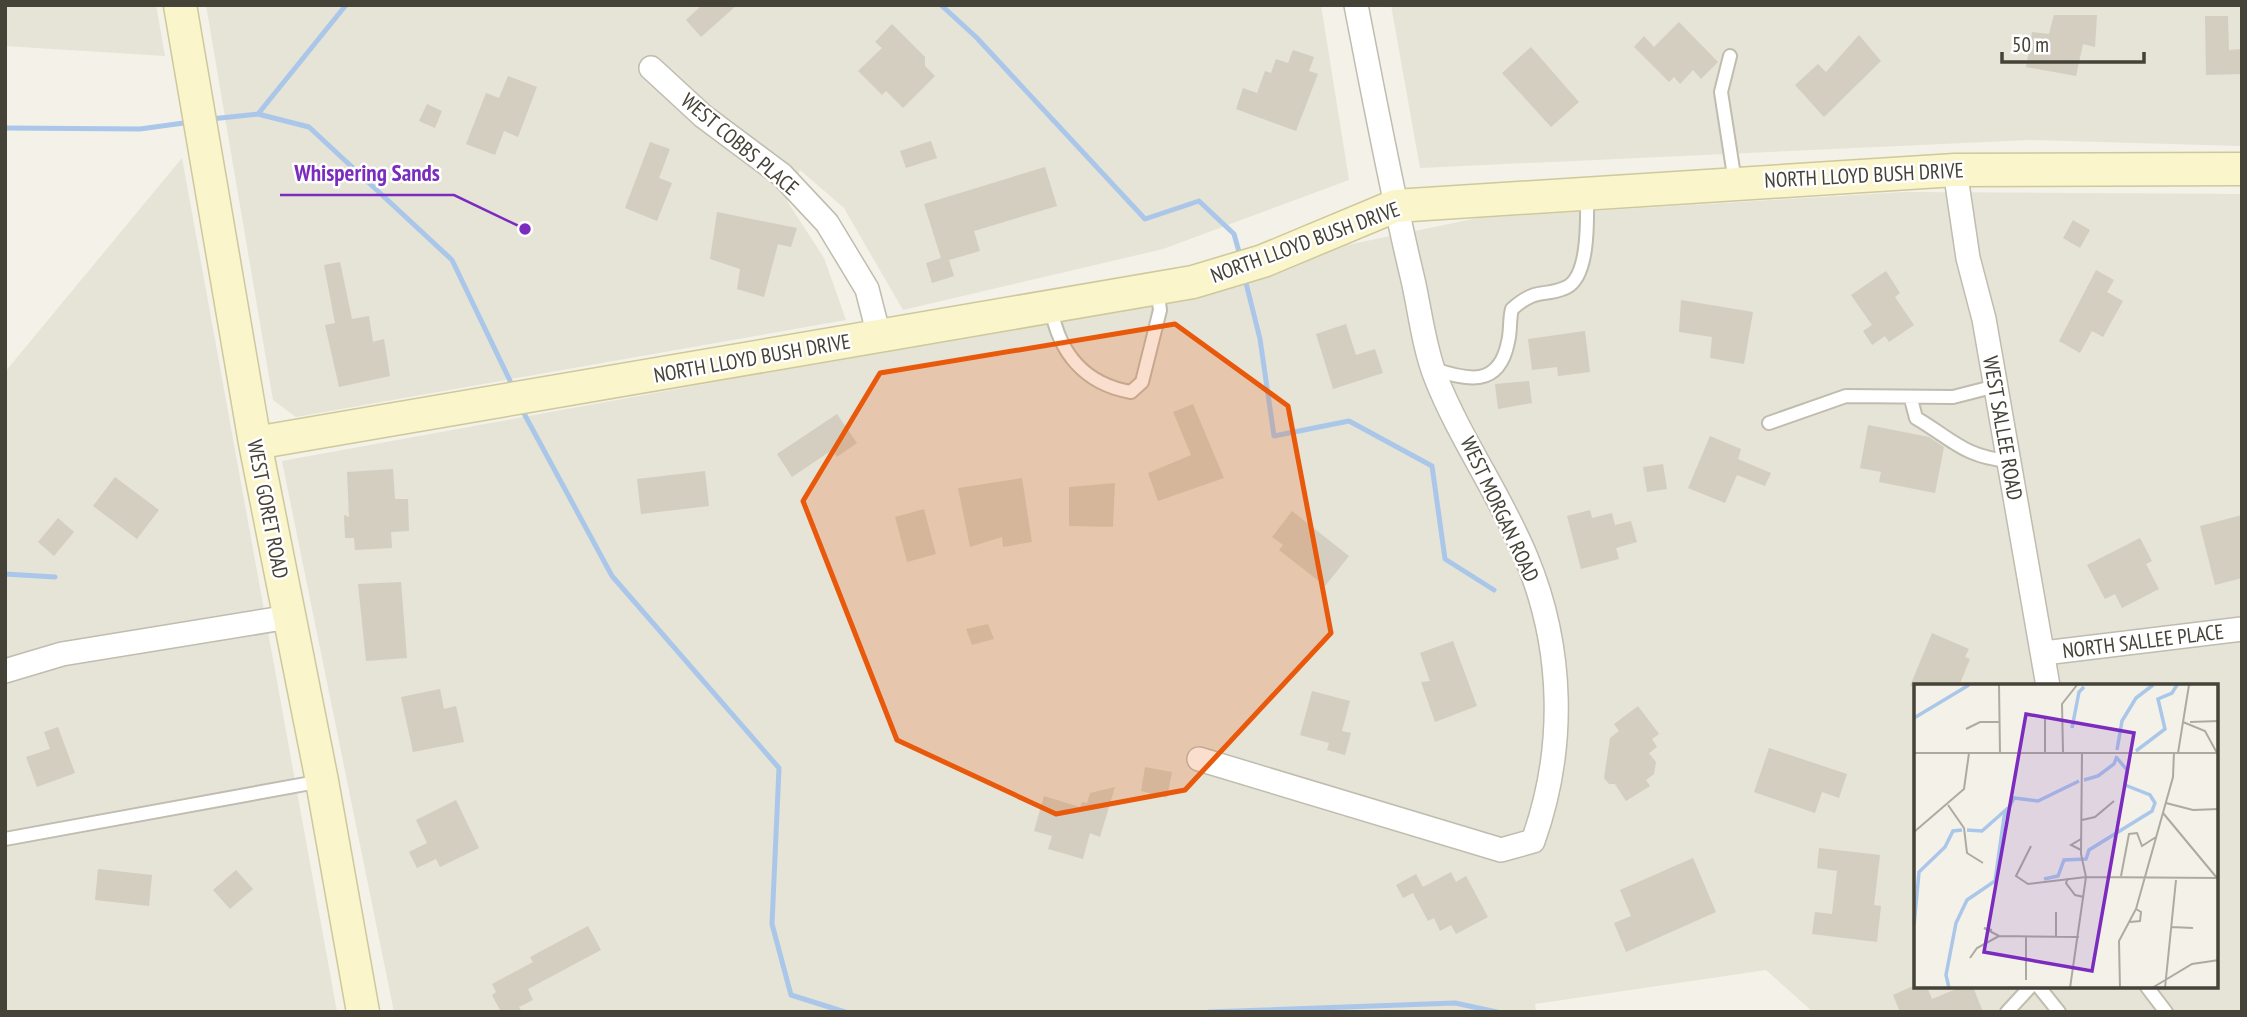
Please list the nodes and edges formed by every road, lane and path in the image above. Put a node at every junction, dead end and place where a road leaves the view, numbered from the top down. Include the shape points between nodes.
1 (180, 5) edge
2 (1356, 5) edge
3 (1730, 56) dead end
4 (651, 68) dead end
5 (2242, 169) edge
6 (1955, 170) junction
7 (1735, 182) junction
8 (1587, 192) junction
9 (1395, 206) junction
10 (1157, 289) junction
11 (1051, 308) junction
12 (879, 336) junction
13 (1434, 369) junction
14 (1996, 386) junction
15 (1911, 399) junction
16 (1769, 423) dead end
17 (255, 443) junction
18 (2008, 461) junction
19 (289, 617) junction
20 (2242, 629) edge
21 (2044, 653) junction
22 (5, 671) edge
23 (2048, 684) edge
24 (1199, 759) dead end
25 (322, 781) junction
26 (5, 839) edge
27 (2028, 989) edge
28 (2041, 989) edge
29 (2149, 989) edge
30 (363, 1012) edge
31 (2007, 1012) edge
32 (2059, 1012) edge
33 (2166, 1012) edge

1 - 17 street, WEST GORET ROAD
2 - 9 street, WEST MORGAN ROAD
3 - 7 lane via 1721,92
4 - 12 street, WEST COBBS PLACE via 703,116 782,175 827,223 867,289
5 - 6 street, NORTH LLOYD BUSH DRIVE
6 - 7 street, NORTH LLOYD BUSH DRIVE
6 - 14 street, WEST SALLEE ROAD via 1968,258
7 - 8 street, NORTH LLOYD BUSH DRIVE
8 - 9 street, NORTH LLOYD BUSH DRIVE
8 - 13 lane via 1587,232 1578,275 1568,286 1539,291 1513,309 1499,364 1484,378 1467,380
9 - 10 street, NORTH LLOYD BUSH DRIVE via 1252,265
9 - 13 street, WEST MORGAN ROAD
10 - 11 street, NORTH LLOYD BUSH DRIVE
10 - 11 lane via 1160,310 1142,382 1131,393 1074,362 1059,340
11 - 12 street, NORTH LLOYD BUSH DRIVE
12 - 17 street, NORTH LLOYD BUSH DRIVE
13 - 24 street, WEST MORGAN ROAD via 1526,557 1543,608 1555,671 1558,728 1554,767 1534,841 1501,850
14 - 15 lane via 1954,397
14 - 18 street, WEST SALLEE ROAD
15 - 16 lane via 1846,397
15 - 18 lane via 1916,418 1966,452
17 - 19 street, WEST GORET ROAD
18 - 21 street, WEST SALLEE ROAD
19 - 22 street via 62,654
19 - 25 street, WEST GORET ROAD
20 - 21 street, NORTH SALLEE PLACE
21 - 23 street, WEST SALLEE ROAD
25 - 26 lane
25 - 30 street, WEST GORET ROAD
27 - 31 lane
28 - 32 lane
29 - 33 lane

